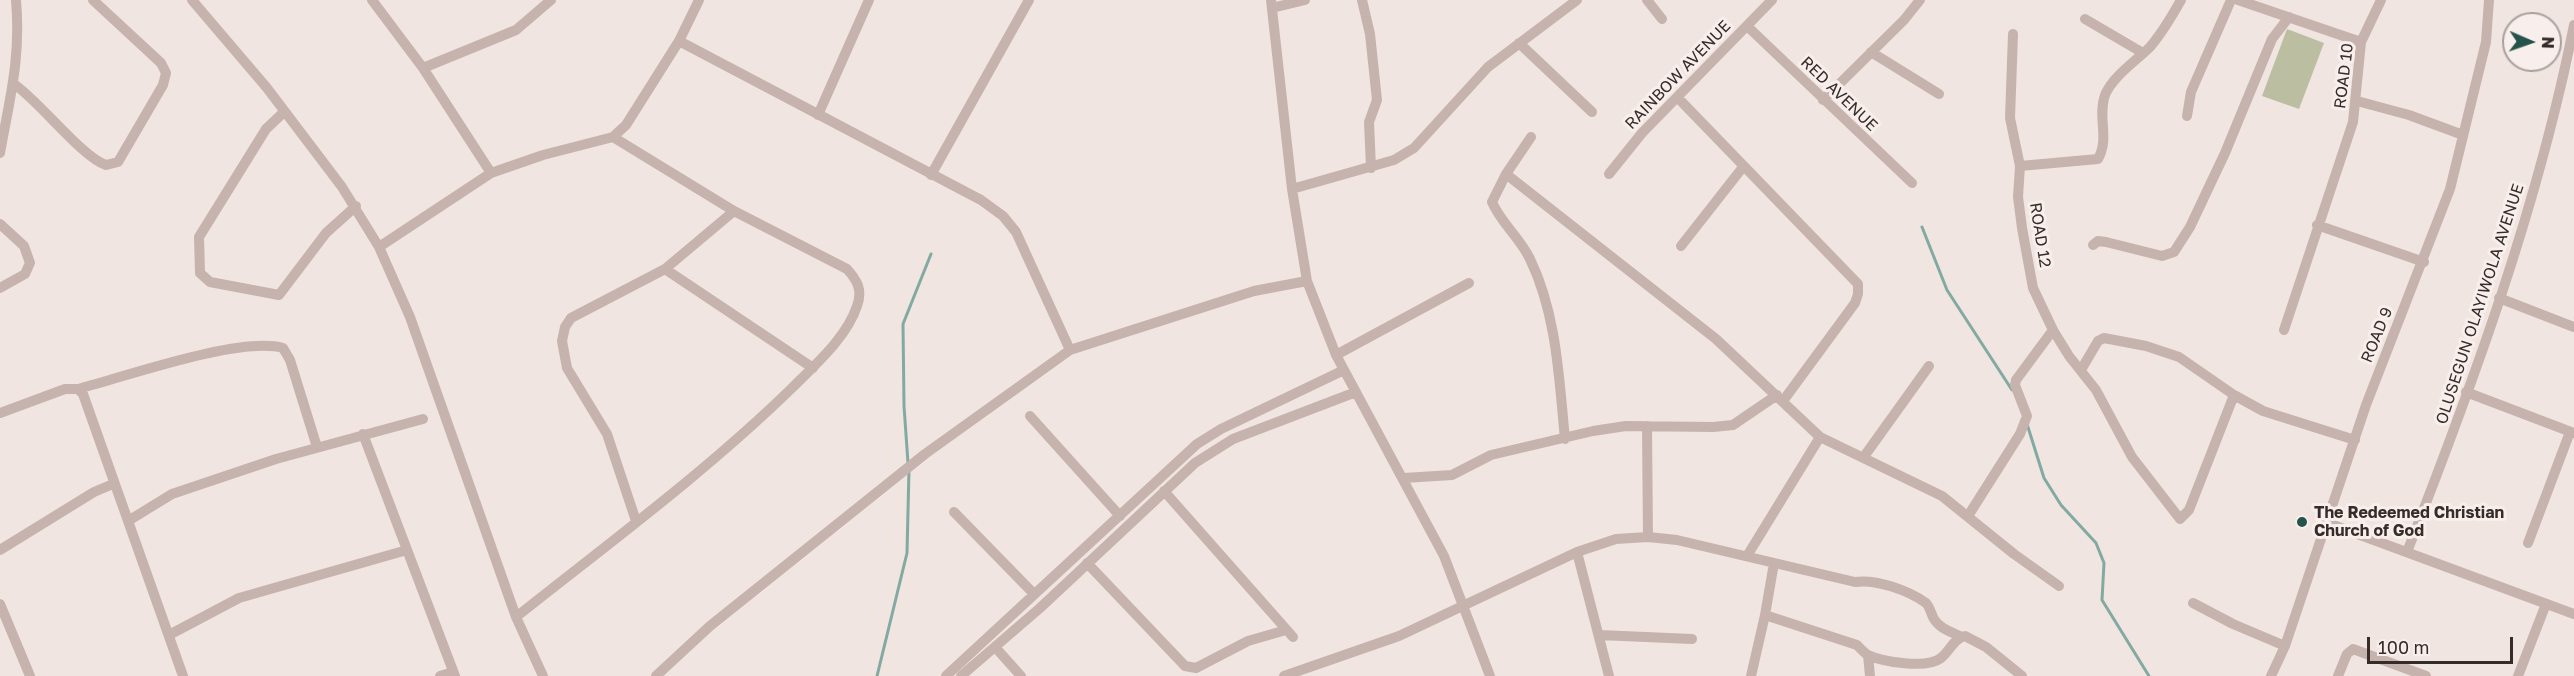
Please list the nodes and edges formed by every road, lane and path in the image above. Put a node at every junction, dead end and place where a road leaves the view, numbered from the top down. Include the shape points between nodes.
1 (16, 0) edge
2 (93, 0) edge
3 (192, 0) edge
4 (372, 0) edge
5 (551, 0) edge
6 (699, 0) edge
7 (869, 0) edge
8 (1029, 0) edge
9 (1305, 0) edge
10 (1362, 0) edge
11 (1577, 0) edge
12 (1647, 0) edge
13 (1772, 0) edge
14 (1920, 0) edge
15 (2181, 0) edge
16 (2231, 0) edge
17 (2238, 0) edge
18 (2381, 0) edge
19 (2489, 0) edge
20 (1271, 4) edge
21 (2289, 17) junction
22 (1662, 19) dead end
23 (2085, 19) dead end
24 (2574, 25) edge
25 (1747, 26) junction
26 (2013, 34) dead end
27 (679, 41) junction
28 (2361, 42) junction
29 (1519, 43) junction
30 (2572, 47) edge
31 (1871, 52) junction
32 (2143, 53) junction
33 (423, 68) junction
34 (14, 84) junction
35 (1939, 94) dead end
36 (1678, 98) junction
37 (1823, 100) junction
38 (2357, 100) junction
39 (284, 112) junction
40 (1592, 112) dead end
41 (818, 114) junction
42 (2187, 116) dead end
43 (2463, 135) junction
44 (613, 137) junction
45 (1531, 137) dead end
46 (0, 148) edge
47 (2020, 166) junction
48 (1743, 167) junction
49 (1371, 168) junction
50 (491, 173) junction
51 (1506, 174) junction
52 (1609, 174) dead end
53 (931, 175) junction
54 (1912, 183) dead end
55 (1292, 189) junction
56 (356, 206) junction
57 (734, 211) junction
58 (0, 224) edge
59 (2317, 225) junction
60 (2093, 245) dead end
61 (1681, 246) dead end
62 (379, 247) junction
63 (2424, 262) junction
64 (664, 269) junction
65 (1307, 281) junction
66 (1470, 283) dead end
67 (0, 288) edge
68 (2499, 298) junction
69 (2574, 327) edge
70 (2053, 330) junction
71 (2284, 330) dead end
72 (1070, 350) junction
73 (1336, 355) junction
74 (1929, 366) dead end
75 (813, 368) junction
76 (1344, 370) junction
77 (2081, 370) junction
78 (78, 389) junction
79 (1356, 392) junction
80 (2466, 392) junction
81 (2234, 396) junction
82 (1780, 398) junction
83 (0, 413) edge
84 (1030, 416) dead end
85 (423, 419) dead end
86 (1647, 426) junction
87 (2572, 433) edge
88 (363, 434) junction
89 (1820, 436) junction
90 (1565, 439) junction
91 (2355, 440) junction
92 (317, 447) junction
93 (1863, 458) junction
94 (1404, 478) junction
95 (113, 484) junction
96 (1164, 491) junction
97 (954, 512) dead end
98 (1120, 516) junction
99 (1968, 516) junction
100 (128, 521) junction
101 (636, 521) junction
102 (2325, 522) junction
103 (1647, 537) junction
104 (2528, 543) dead end
105 (0, 550) edge
106 (407, 550) junction
107 (1577, 552) junction
108 (2407, 552) junction
109 (1747, 556) junction
110 (1087, 563) junction
111 (1774, 563) junction
112 (2060, 586) dead end
113 (1034, 594) junction
114 (2193, 603) dead end
115 (0, 604) edge
116 (2546, 604) junction
117 (1462, 606) junction
118 (2574, 614) edge
119 (1765, 615) junction
120 (516, 617) junction
121 (170, 634) junction
122 (1599, 635) junction
123 (1962, 637) junction
124 (1692, 639) dead end
125 (2285, 646) junction
126 (996, 647) junction
127 (1868, 655) junction
128 (454, 674) edge
129 (30, 676) edge
130 (183, 676) edge
131 (440, 676) edge
132 (543, 676) edge
133 (656, 676) edge
134 (946, 676) edge
135 (961, 676) edge
136 (1021, 676) edge
137 (1284, 676) edge
138 (1490, 676) edge
139 (1609, 676) edge
140 (1751, 676) edge
141 (1870, 676) edge
142 (2022, 676) edge
143 (2271, 676) edge
144 (2338, 676) edge
145 (2426, 676) edge
146 (2518, 676) edge

1 - 34 street via 19,37
2 - 34 street via 161,63 166,73 163,85 118,162 106,165 92,157
3 - 39 street
4 - 33 street
5 - 33 street via 516,30
6 - 27 street
7 - 41 street
8 - 53 street
9 - 20 street
10 - 49 street via 1371,34 1377,100 1369,123
11 - 29 street
12 - 22 street
13 - 25 street, RAINBOW AVENUE
14 - 31 street
15 - 32 street
16 - 42 street via 2191,92
17 - 21 street
18 - 28 street, ROAD 10
19 - 43 street, ROAD 9 via 2486,42
20 - 55 street
21 - 28 street
21 - 60 street via 2272,39 2225,153 2174,252 2162,256 2106,242
23 - 32 street
24 - 30 street, OLUSEGUN OLAYIWOLA AVENUE
25 - 36 street, RAINBOW AVENUE
25 - 37 street, RED AVENUE
26 - 47 street, ROAD 12 via 2010,118
27 - 41 street
27 - 44 street via 626,125
28 - 38 street, ROAD 10
29 - 40 street
29 - 49 street via 1488,67 1414,148
30 - 68 street, OLUSEGUN OLAYIWOLA AVENUE via 2520,239
31 - 35 street
31 - 37 street
32 - 47 street via 2105,95 2104,143 2098,159
33 - 50 street
34 - 46 street
36 - 48 street
36 - 52 street, RAINBOW AVENUE via 1642,133
37 - 54 street, RED AVENUE
38 - 43 street
38 - 59 street, ROAD 10
39 - 56 street
39 - 56 street via 266,129 199,237 200,273 210,282 279,295 326,233
41 - 53 street
43 - 63 street, ROAD 9 via 2450,189
44 - 50 street
44 - 57 street
45 - 51 street
47 - 70 street, ROAD 12 via 2018,197 2031,279
48 - 61 street
48 - 82 street via 1858,284 1855,303
49 - 55 street
50 - 62 street
51 - 82 street via 1716,339
51 - 90 street via 1492,202 1518,238 1538,281 1558,351
53 - 72 street via 981,200 1003,216 1016,232
55 - 65 street
56 - 62 street
57 - 64 street
57 - 75 street via 847,269 857,280 857,307
58 - 67 street via 24,246 30,263 25,274
59 - 63 street
59 - 71 street, ROAD 10
62 - 120 street via 410,317
63 - 91 street, ROAD 9
64 - 75 street
64 - 101 street via 580,312 565,327 562,341 567,368 607,434
65 - 72 street via 1254,291
65 - 73 street
66 - 73 street
68 - 69 street
68 - 80 street, OLUSEGUN OLAYIWOLA AVENUE
70 - 77 street, ROAD 12
70 - 99 street via 2016,380 2027,416 2020,434
72 - 133 street via 925,454 710,626
73 - 76 street
74 - 93 street
75 - 101 street via 766,413
76 - 79 street
76 - 98 street via 1197,444
77 - 81 street via 2098,341 2112,339 2179,357
77 - 81 street, ROAD 12 via 2132,457 2180,519 2189,510
78 - 83 street via 65,389
78 - 92 street via 220,351 272,345 283,348 290,360
78 - 95 street
79 - 94 street
79 - 96 street via 1233,439 1195,463
80 - 87 street
80 - 108 street, OLUSEGUN OLAYIWOLA AVENUE
81 - 91 street via 2281,419
82 - 86 street via 1733,425
82 - 89 street
84 - 98 street
85 - 88 street
86 - 90 street via 1593,431
86 - 103 street
87 - 104 street
88 - 92 street
88 - 106 street
89 - 93 street
89 - 109 street
90 - 94 street via 1491,455 1452,475
91 - 102 street, ROAD 9
92 - 100 street via 172,494
93 - 99 street via 1923,486
94 - 117 street via 1444,556
95 - 100 street
95 - 105 street
96 - 110 street
96 - 110 street via 1289,633 1257,637 1190,669
97 - 113 street
98 - 113 street
99 - 112 street
100 - 121 street
101 - 120 street
102 - 108 street
102 - 125 street, ROAD 9
103 - 107 street via 1616,539
103 - 109 street
106 - 121 street via 239,598
106 - 128 street
107 - 117 street
107 - 122 street
108 - 116 street
109 - 111 street
110 - 126 street
111 - 119 street
111 - 123 street via 1855,582 1867,580 1907,592 1927,604 1935,621
113 - 134 street
114 - 125 street
115 - 129 street
116 - 118 street
116 - 146 street
117 - 137 street via 1399,636
117 - 138 street
119 - 127 street via 1857,645
119 - 140 street
120 - 132 street
121 - 130 street
122 - 124 street
122 - 139 street
123 - 127 street via 1933,663
123 - 142 street via 1986,647
125 - 143 street, ROAD 9
126 - 135 street
126 - 136 street
127 - 141 street
128 - 131 street
144 - 145 street via 2353,649

